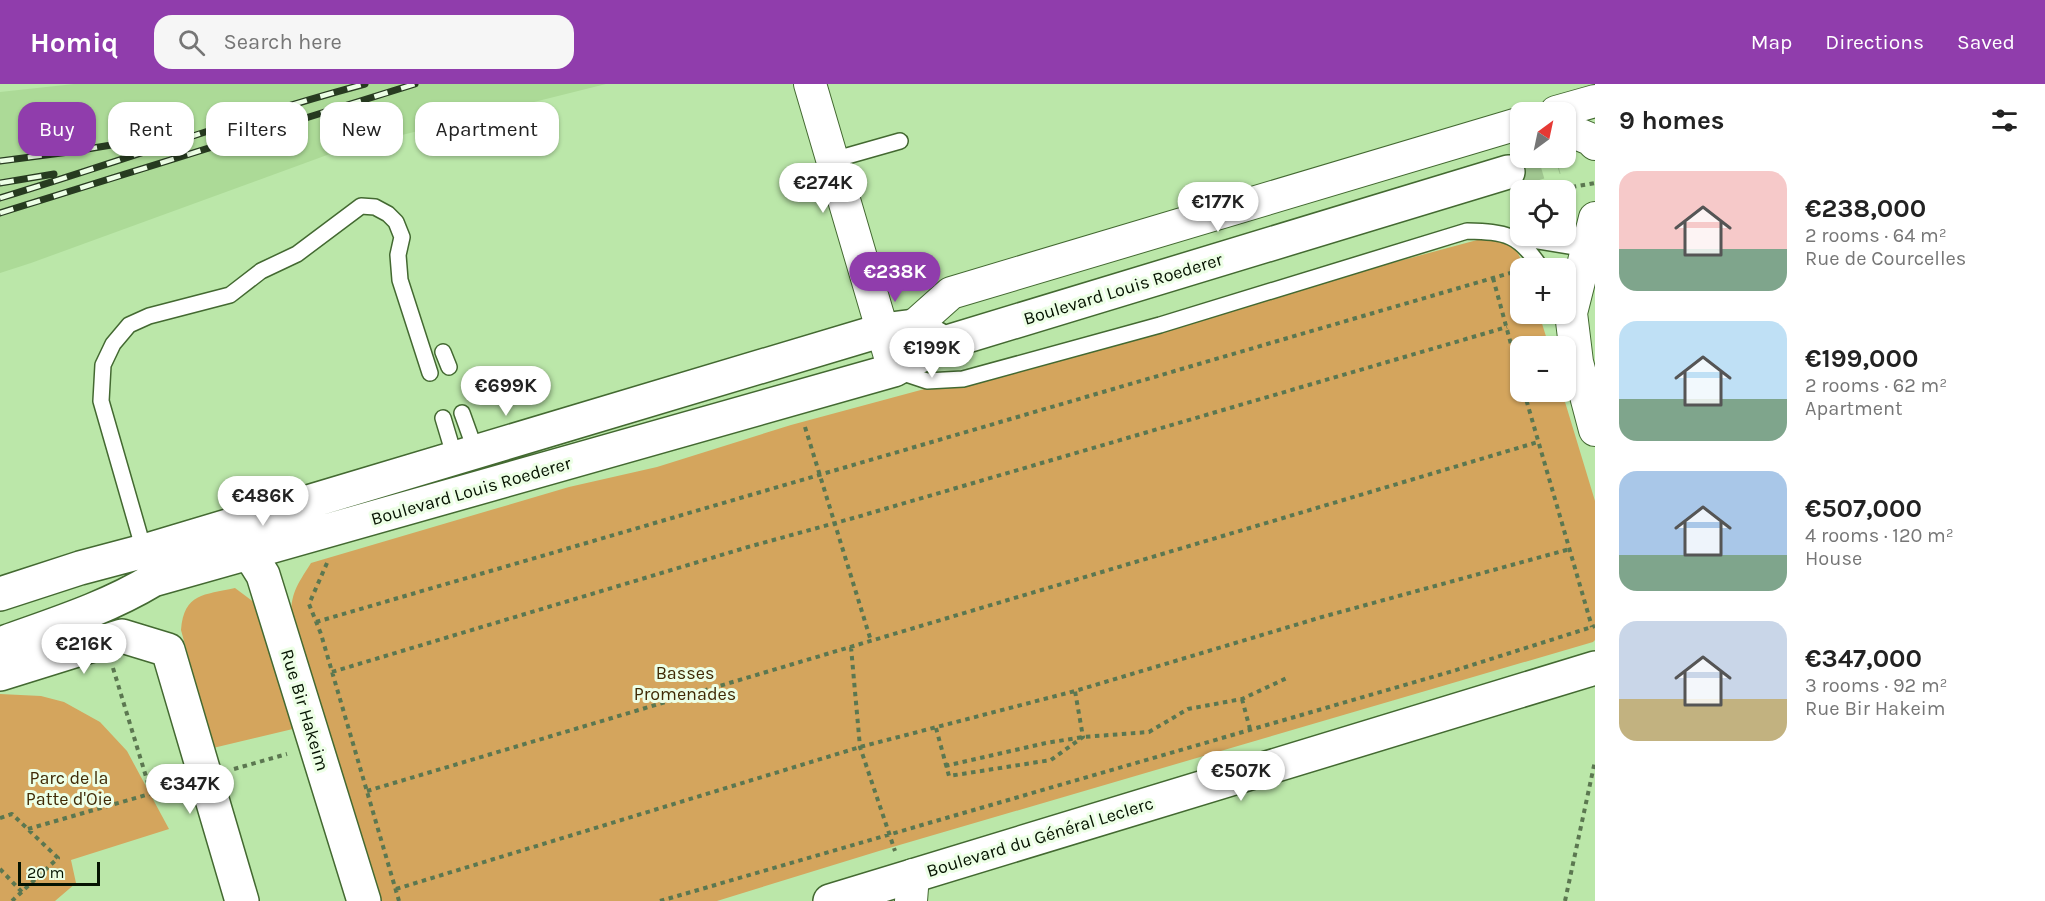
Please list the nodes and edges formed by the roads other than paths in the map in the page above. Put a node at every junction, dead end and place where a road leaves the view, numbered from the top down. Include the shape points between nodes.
1 (810, 84) edge
2 (1595, 101) edge
3 (1576, 106) edge
4 (1510, 127) edge
5 (1576, 133) edge
6 (900, 141) dead end
7 (1595, 144) edge
8 (833, 160) junction
9 (1508, 172) tunnel mouth
10 (1595, 218) edge
11 (1510, 236) edge
12 (1522, 246) edge
13 (1569, 246) edge
14 (1587, 249) junction
15 (1532, 258) edge
16 (1576, 284) edge
17 (1570, 324) edge
18 (898, 328) junction
19 (944, 343) junction
20 (443, 352) dead end
21 (449, 367) dead end
22 (894, 370) junction
23 (430, 373) dead end
24 (462, 413) dead end
25 (443, 418) dead end
26 (1595, 430) edge
27 (465, 455) junction
28 (232, 525) junction
29 (248, 554) junction
30 (148, 566) junction
31 (0, 594) edge
32 (0, 644) edge
33 (1595, 668) edge
34 (0, 674) edge
35 (907, 877) edge
36 (242, 901) edge
37 (364, 901) edge
38 (830, 901) edge

1 - 8 street
2 - 3 street
4 - 18 street, Boulevard Louis Roederer via 951,293
5 - 7 street
6 - 8 lane
8 - 18 street
9 - 19 main road, Boulevard Louis Roederer
10 - 14 street
11 - 22 lane via 1467,231 1160,326 963,379 927,381
12 - 15 lane
13 - 14 lane
14 - 16 street
17 - 26 street
18 - 19 main road
18 - 22 street
18 - 27 main road, Boulevard Louis Roederer
19 - 22 main road, Boulevard Louis Roederer
20 - 21 lane
22 - 29 main road, Boulevard Louis Roederer
23 - 30 lane via 400,280 398,255 402,237 396,222 375,207 361,206 297,254 261,271 230,295 129,324 103,365 101,402
24 - 27 lane, Boulevard Louis Roederer
25 - 27 lane, Boulevard Louis Roederer
27 - 28 main road, Boulevard Louis Roederer
28 - 29 main road, Rue Bir Hakeim
28 - 30 main road, Boulevard Louis Roederer
29 - 30 main road, Boulevard Louis Roederer
29 - 37 main road, Rue Bir Hakeim via 263,575
30 - 31 main road, Boulevard Louis Roederer via 80,568
30 - 32 main road, Boulevard Louis Roederer via 128,595
33 - 35 main road, Boulevard du Général Leclerc
34 - 36 main road via 122,636 168,650
35 - 38 main road, Boulevard du Général Leclerc

